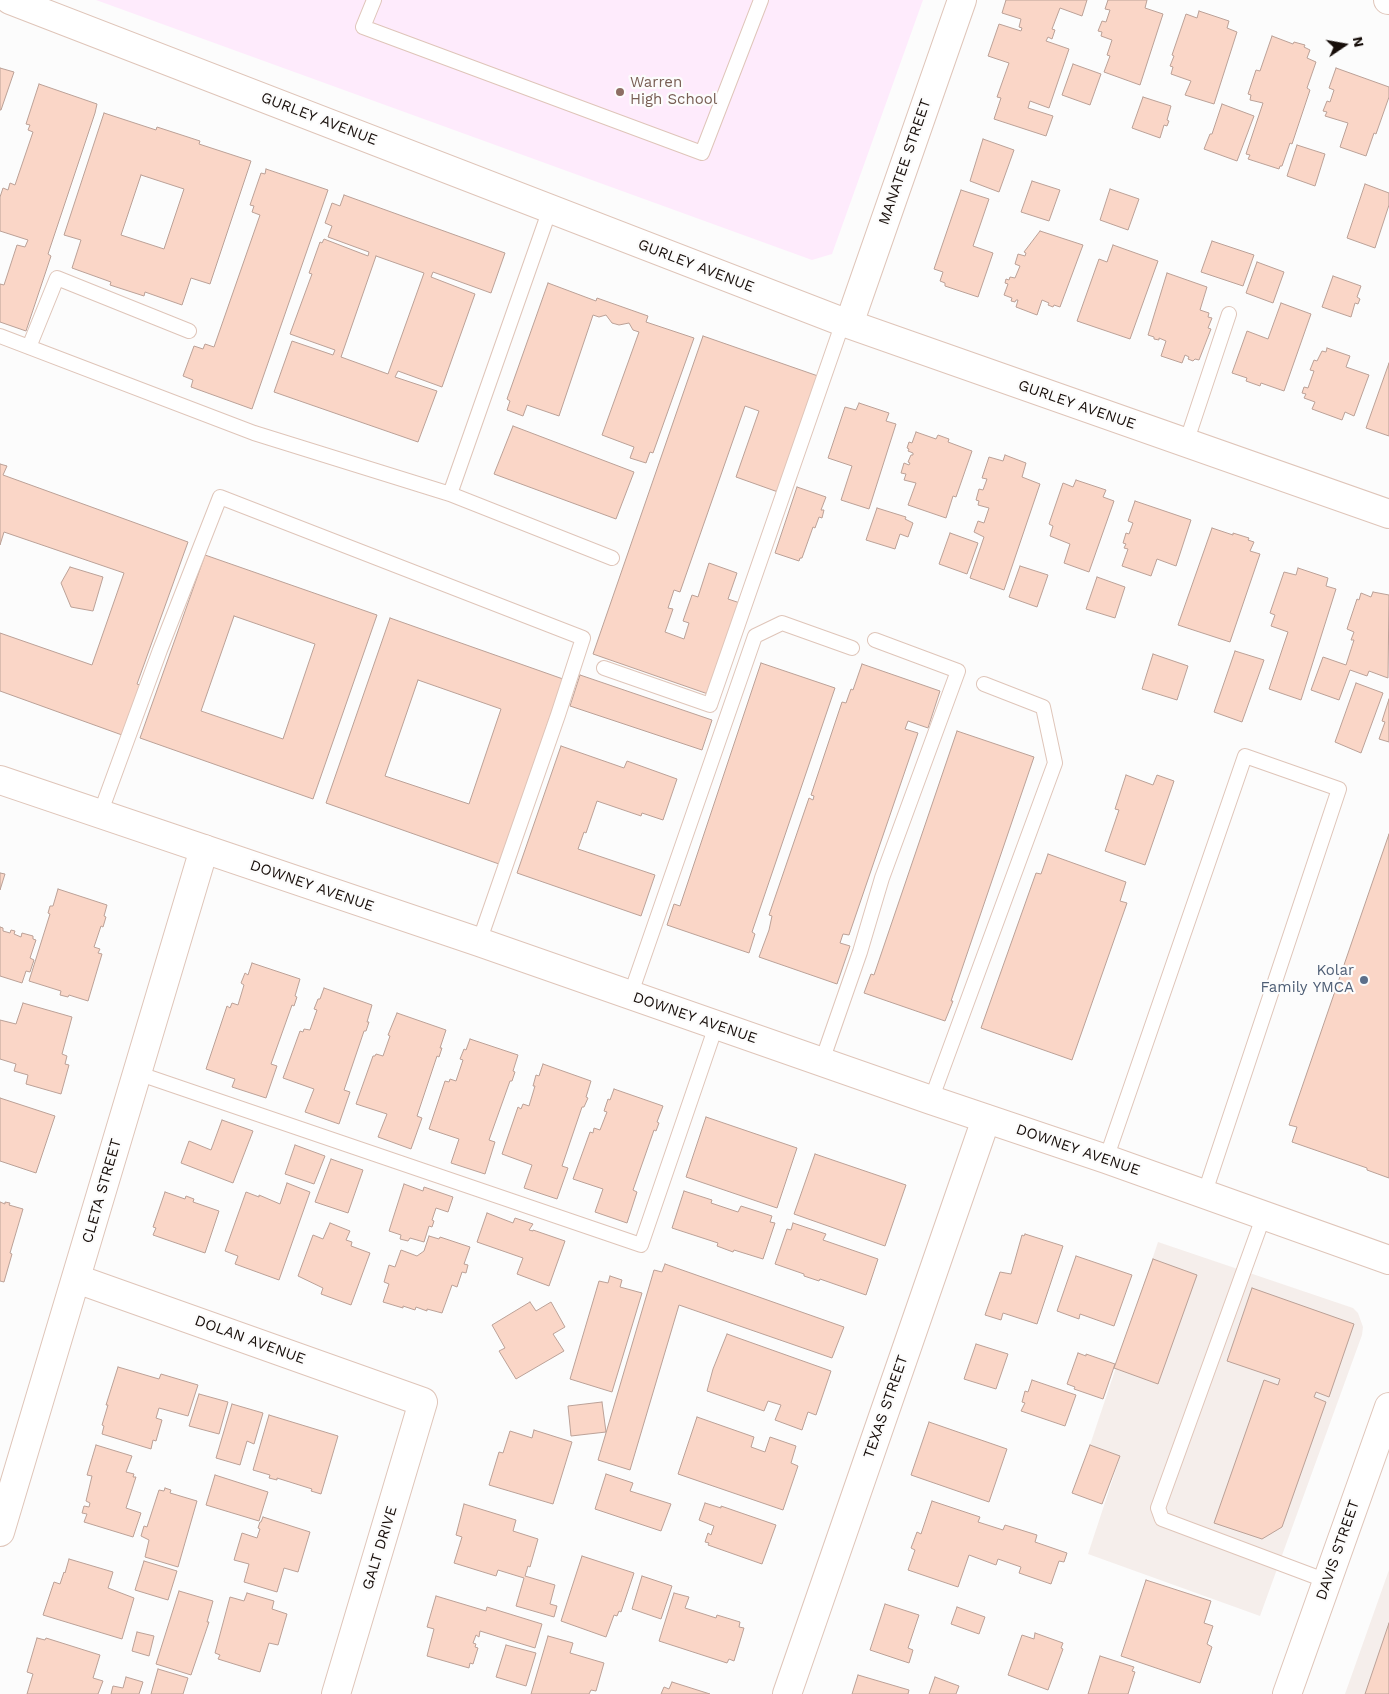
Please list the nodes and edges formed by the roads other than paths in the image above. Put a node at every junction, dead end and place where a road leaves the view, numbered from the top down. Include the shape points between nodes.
1 (10, 0) edge
2 (374, 0) edge
3 (761, 0) edge
4 (962, 0) edge
5 (550, 209) junction
6 (1229, 314) dead end
7 (846, 323) junction
8 (189, 331) dead end
9 (0, 336) edge
10 (29, 347) junction
11 (1186, 443) junction
12 (450, 494) junction
13 (1389, 514) edge
14 (612, 558) dead end
15 (875, 640) dead end
16 (852, 648) dead end
17 (604, 668) dead end
18 (984, 684) dead end
19 (0, 780) edge
20 (100, 814) junction
21 (204, 850) junction
22 (479, 942) junction
23 (630, 996) junction
24 (716, 1026) junction
25 (822, 1061) junction
26 (137, 1073) junction
27 (931, 1100) junction
28 (986, 1119) junction
29 (1106, 1159) junction
30 (1204, 1195) junction
31 (1264, 1215) junction
32 (1389, 1260) edge
33 (77, 1279) junction
34 (423, 1402) joint
35 (1389, 1406) edge
36 (0, 1532) edge
37 (1327, 1581) junction
38 (339, 1693) edge
39 (787, 1694) edge
40 (1287, 1694) edge

1 - 5 street, GURLEY AVENUE
2 - 3 lane via 364,27 702,153
4 - 7 street, MANATEE STREET
5 - 7 street, GURLEY AVENUE
5 - 12 lane
6 - 11 lane
7 - 11 street, GURLEY AVENUE
7 - 17 lane via 710,705
8 - 10 lane via 57,278
9 - 10 lane
10 - 12 lane via 254,433
11 - 13 street, GURLEY AVENUE
12 - 14 lane
15 - 25 lane via 958,671 882,878
16 - 23 lane via 782,623 754,636
18 - 27 lane via 1044,707 1055,762
19 - 20 street, DOWNEY AVENUE
20 - 21 street, DOWNEY AVENUE
20 - 22 lane via 220,497 583,638
21 - 22 street, DOWNEY AVENUE
21 - 26 street, CLETA STREET
22 - 23 street, DOWNEY AVENUE
23 - 24 street, DOWNEY AVENUE
24 - 25 street, DOWNEY AVENUE
24 - 26 lane via 641,1245
25 - 27 street, DOWNEY AVENUE
26 - 33 street, CLETA STREET
27 - 28 street, DOWNEY AVENUE
28 - 29 street, DOWNEY AVENUE
28 - 39 street, TEXAS STREET
29 - 30 street, DOWNEY AVENUE
29 - 30 lane via 1245,756 1339,789
30 - 31 street, DOWNEY AVENUE
31 - 32 street, DOWNEY AVENUE
31 - 37 lane via 1158,1508 1162,1519
33 - 34 street, DOLAN AVENUE
33 - 36 street, CLETA STREET
34 - 38 street, GALT DRIVE
35 - 37 street, DAVIS STREET
37 - 40 street, DAVIS STREET

